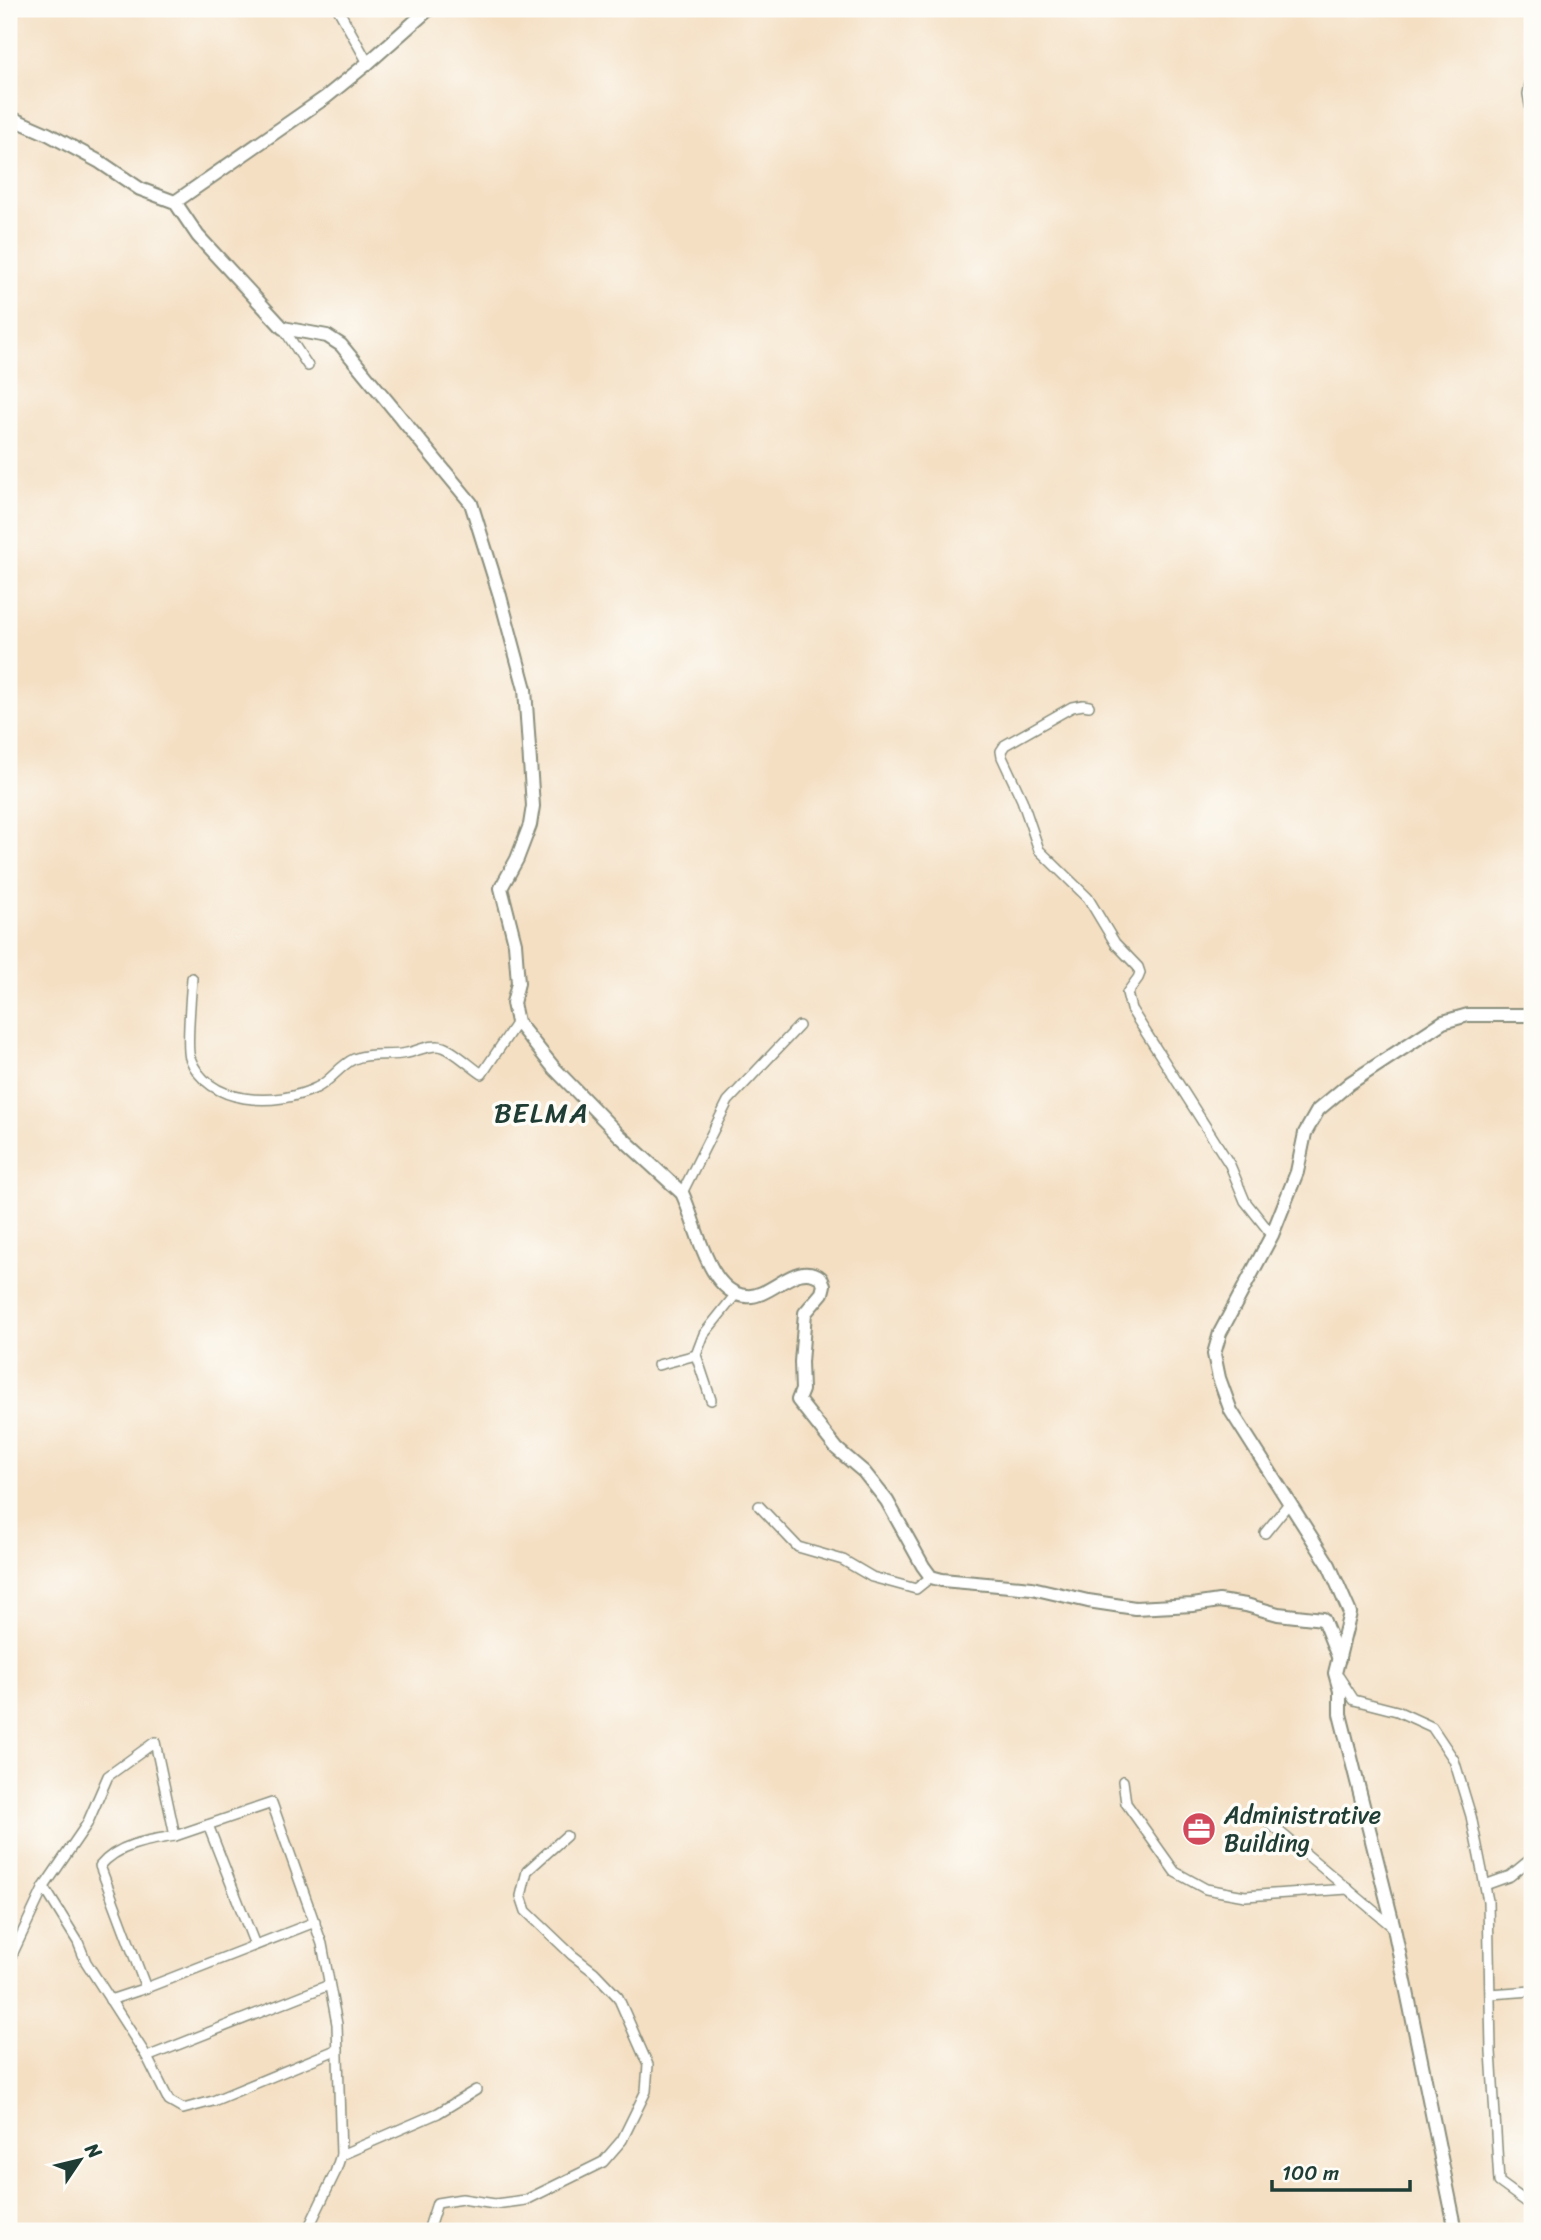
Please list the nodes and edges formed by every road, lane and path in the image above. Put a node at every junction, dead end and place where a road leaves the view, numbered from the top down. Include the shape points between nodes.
1 (338, 9) edge
2 (429, 9) edge
3 (368, 63) junction
4 (1532, 74) edge
5 (1532, 116) edge
6 (9, 117) edge
7 (175, 202) junction
8 (284, 328) junction
9 (308, 366) dead end
10 (1089, 706) dead end
11 (191, 978) dead end
12 (1532, 1011) edge
13 (517, 1022) junction
14 (799, 1026) dead end
15 (682, 1194) junction
16 (1272, 1235) junction
17 (736, 1294) junction
18 (695, 1355) junction
19 (658, 1365) dead end
20 (711, 1400) dead end
21 (1290, 1502) junction
22 (759, 1506) dead end
23 (1265, 1533) dead end
24 (932, 1577) junction
25 (1339, 1659) junction
26 (1335, 1673) junction
27 (1123, 1782) dead end
28 (1262, 1817) dead end
29 (208, 1825) junction
30 (175, 1836) junction
31 (566, 1836) dead end
32 (1532, 1858) edge
33 (1485, 1885) junction
34 (44, 1887) junction
35 (1348, 1889) junction
36 (315, 1922) junction
37 (1394, 1928) junction
38 (255, 1945) junction
39 (9, 1961) edge
40 (330, 1985) junction
41 (146, 1988) junction
42 (1532, 1991) edge
43 (1490, 1994) junction
44 (110, 2000) junction
45 (338, 2049) junction
46 (147, 2057) junction
47 (476, 2090) dead end
48 (341, 2155) junction
49 (1532, 2206) edge
50 (307, 2231) edge
51 (428, 2231) edge
52 (1456, 2231) edge

1 - 3 street
2 - 3 street
3 - 7 street
4 - 5 street via 1528,94
6 - 7 street via 100,162 140,189
7 - 8 street via 198,236
8 - 9 street
8 - 13 street via 327,336 341,345 471,503 525,689 533,806 526,837 501,888 515,943 518,983 513,1003
10 - 16 street via 1072,707 1005,745 1002,757 1039,850 1088,898 1115,943 1138,967 1138,978 1127,992 1131,1009 1230,1165 1245,1201
11 - 13 street via 189,1056 202,1078 237,1098 295,1095 317,1088 352,1060 433,1046 442,1046 482,1074
12 - 16 street via 1527,1016 1468,1015 1443,1022 1350,1083 1318,1110 1305,1133 1297,1172
13 - 15 street via 554,1068
14 - 15 street via 728,1101
15 - 17 street via 704,1255 724,1286
16 - 21 street via 1220,1333 1214,1354 1231,1410
17 - 18 street via 704,1334
17 - 24 street via 756,1295 797,1274 810,1273 821,1279 822,1293 805,1312 798,1400 887,1501
18 - 19 street
18 - 20 street
21 - 23 street
21 - 25 street via 1329,1565 1350,1613
22 - 24 street via 798,1547 916,1589
24 - 25 street via 1032,1588 1135,1608 1219,1601 1323,1619
25 - 26 street
26 - 33 street via 1354,1700 1397,1711 1432,1727 1454,1760
26 - 37 street via 1340,1714
27 - 35 street via 1126,1803 1174,1872 1206,1889 1245,1896
28 - 35 street
29 - 30 street
29 - 36 street via 272,1803
29 - 38 street
30 - 34 street via 155,1742 108,1776 87,1824
30 - 41 street via 143,1841 108,1855 100,1866
31 - 51 street via 527,1871 521,1896 526,1911 618,1997 649,2065 646,2091 622,2140 603,2162 526,2200 437,2203
32 - 33 street via 1510,1876
33 - 43 street
34 - 39 street
34 - 44 street
35 - 37 street
36 - 38 street
36 - 40 street
37 - 52 street
38 - 41 street
40 - 45 street
40 - 46 street
41 - 44 street
42 - 43 street
43 - 49 street via 1499,2182
44 - 46 street
45 - 46 street via 183,2109 169,2101
45 - 48 street
47 - 48 street via 438,2113
48 - 50 street

